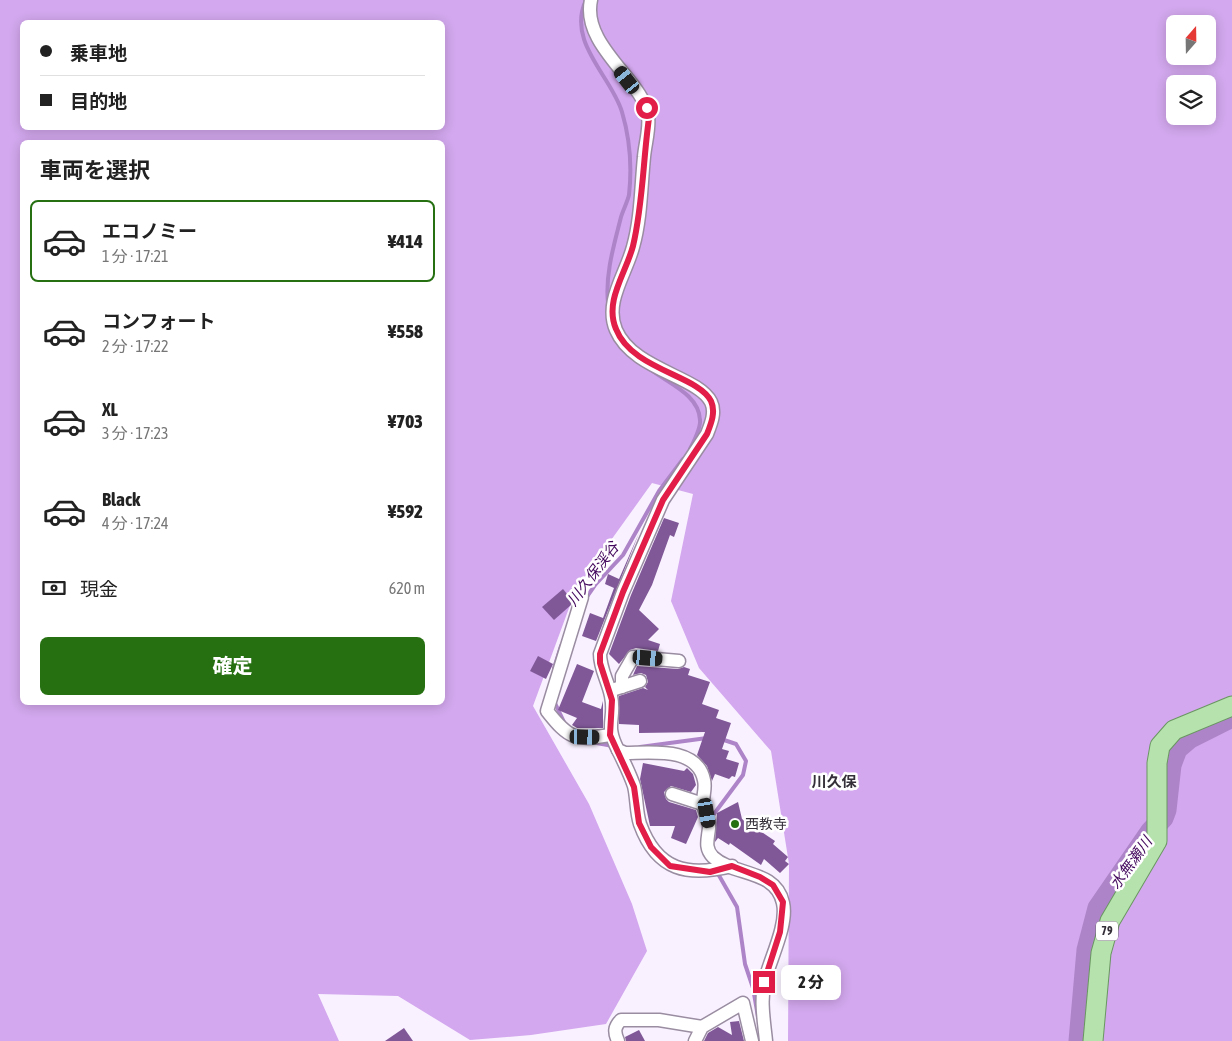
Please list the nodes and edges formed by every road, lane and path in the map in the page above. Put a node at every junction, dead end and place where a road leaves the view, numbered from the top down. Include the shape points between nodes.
1 (591, 0) edge
2 (582, 597) dead end
3 (679, 661) dead end
4 (640, 681) dead end
5 (616, 688) junction
6 (1232, 706) edge
7 (610, 735) junction
8 (618, 750) junction
9 (672, 794) dead end
10 (703, 804) junction
11 (732, 866) junction
12 (702, 1027) junction
13 (618, 1041) edge
14 (695, 1041) edge
15 (752, 1041) edge
16 (766, 1041) edge
17 (1093, 1041) edge

1 - 5 street via 591,15 601,43 641,97 649,118 637,226 633,247 613,301 612,319 624,343 650,365 703,392 713,410 707,434 663,500 603,645 600,663
2 - 7 street via 547,712 562,731 575,737
3 - 5 street via 633,657
4 - 5 street
5 - 7 street
6 - 17 main road, 79 via 1174,730 1160,746 1157,763 1158,841 1110,921 1102,953
7 - 8 street
8 - 10 street via 685,756 704,778
8 - 11 street via 634,787 639,823 651,847 670,866 705,872
9 - 10 street
10 - 11 street via 709,828 706,844 709,852
11 - 16 street via 773,885 783,902 780,932 764,982 762,1010
12 - 13 street via 659,1020 621,1020 614,1033
12 - 14 street
12 - 15 street via 743,1003

